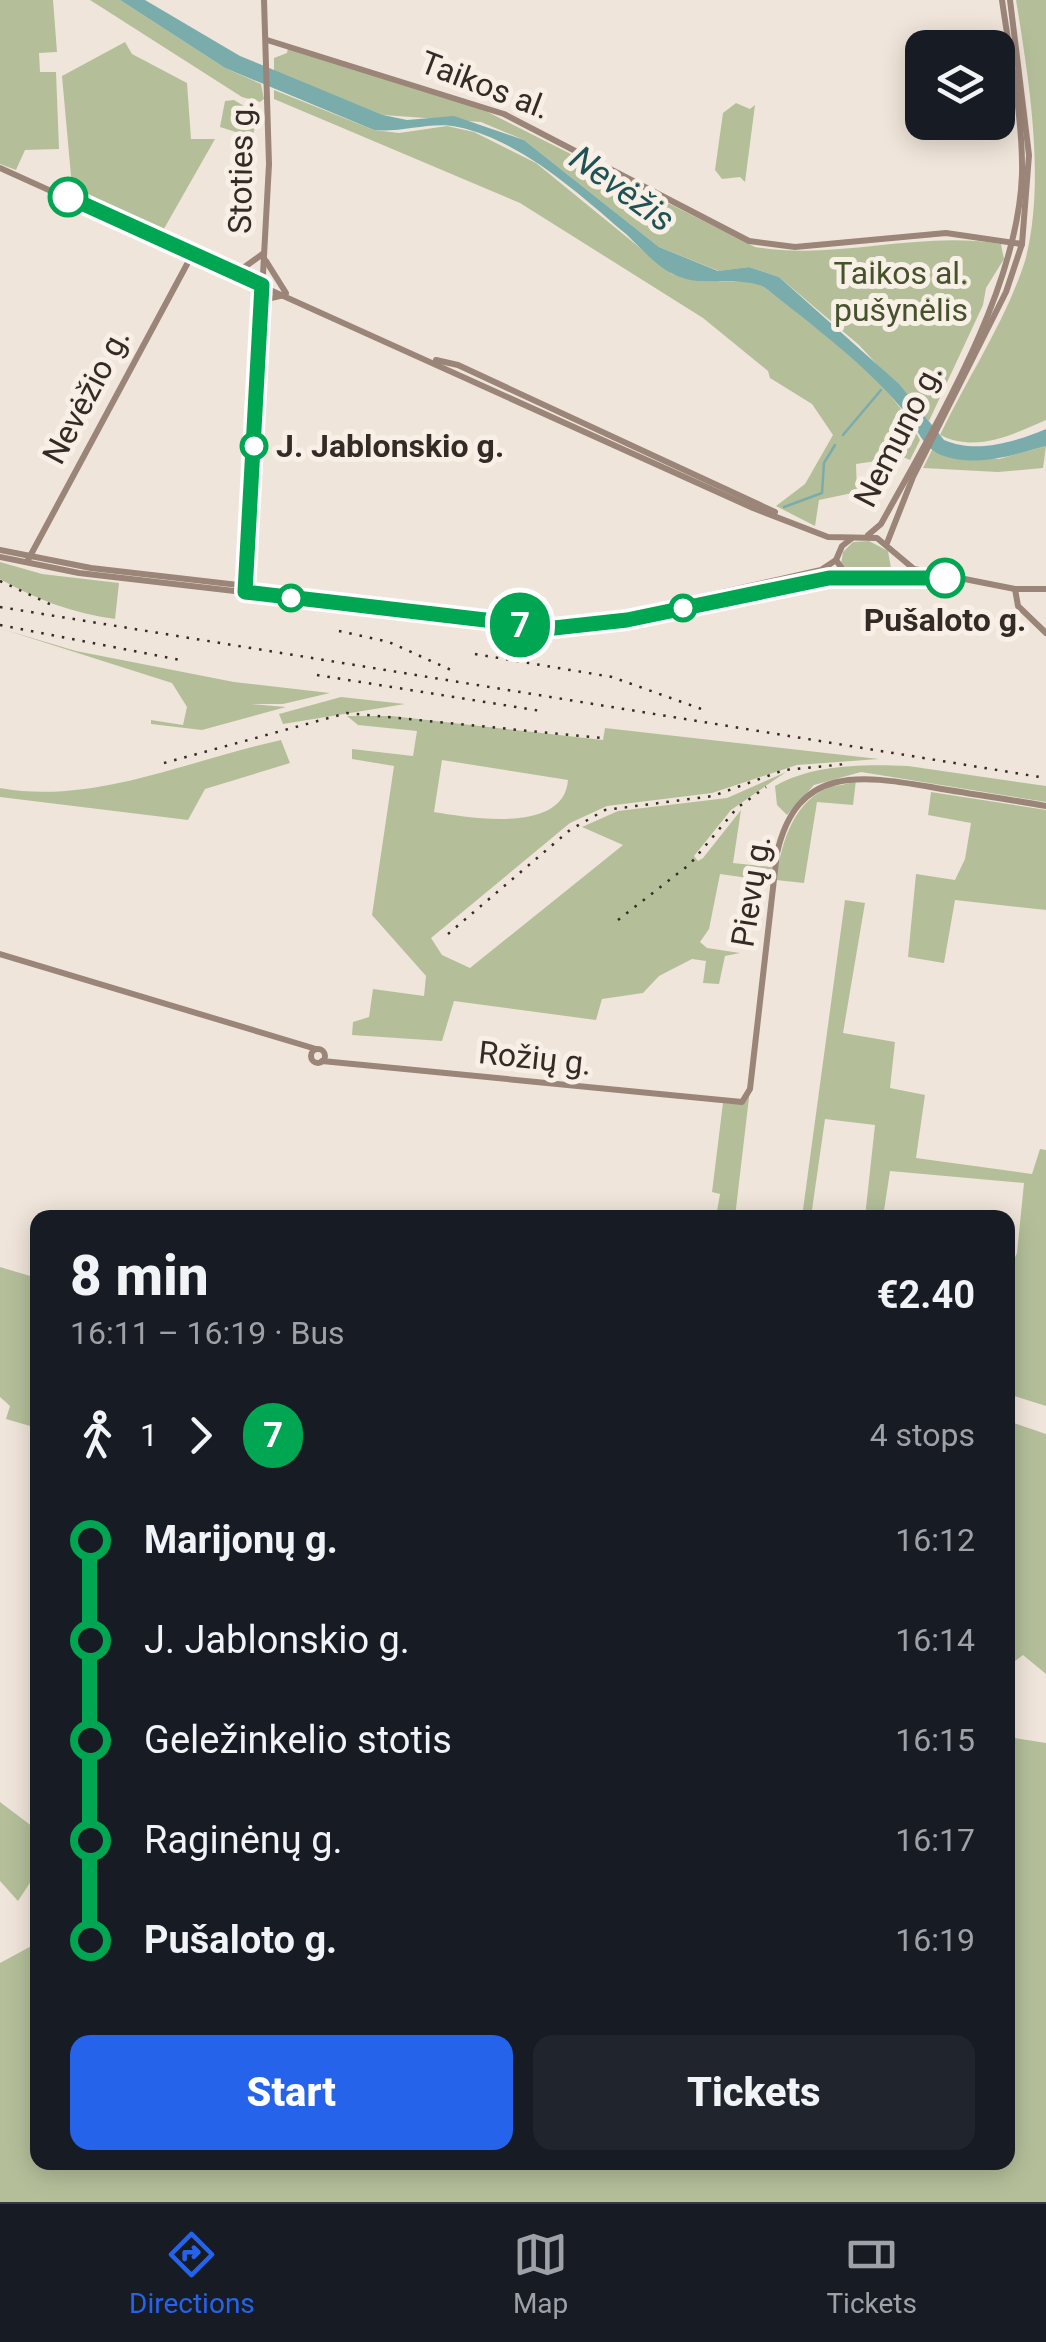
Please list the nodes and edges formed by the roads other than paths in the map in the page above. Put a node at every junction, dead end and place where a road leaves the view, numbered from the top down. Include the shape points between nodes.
1 (264, 0) edge
2 (1002, 0) edge
3 (1010, 0) edge
4 (268, 40) junction
5 (0, 168) edge
6 (1018, 243) junction
7 (193, 253) junction
8 (265, 255) junction
9 (233, 271) junction
10 (262, 285) junction
11 (289, 296) junction
12 (261, 309) junction
13 (911, 475) junction
14 (864, 536) junction
15 (828, 537) junction
16 (852, 538) junction
17 (888, 544) junction
18 (839, 550) junction
19 (0, 553) edge
20 (897, 559) junction
21 (28, 560) junction
22 (836, 560) junction
23 (882, 576) junction
24 (848, 577) junction
25 (952, 578) junction
26 (245, 589) junction
27 (1015, 589) junction
28 (1046, 589) edge
29 (712, 598) junction
30 (1046, 633) edge
31 (1046, 806) edge
32 (0, 954) edge
33 (297, 1042) junction
34 (320, 1051) junction
35 (311, 1058) junction
36 (322, 1062) junction
37 (342, 1062) junction
38 (722, 1102) joint

1 - 4 main road, Stoties g.
2 - 6 main road, Nemuno g. via 1021,144
3 - 6 main road, Nemuno g. via 1030,177
4 - 6 main road, Taikos al. via 504,114 749,242 795,247 946,234
4 - 8 main road, Stoties g.
5 - 7 main road
6 - 13 main road, Nemuno g.
7 - 9 main road
7 - 21 main road, Nevėžio g.
8 - 9 main road
8 - 10 main road, Stoties g.
8 - 11 main road
9 - 10 main road
10 - 11 main road
10 - 12 main road, Stoties g.
11 - 12 main road via 270,298
11 - 15 main road via 428,360 458,365
12 - 26 main road, Stoties g.
13 - 14 main road, Nemuno g. via 878,529
13 - 17 main road, Nemuno g.
14 - 16 main road
14 - 17 main road
15 - 16 main road
15 - 18 main road
16 - 18 main road
17 - 20 main road
18 - 22 main road
19 - 21 main road
20 - 23 main road
20 - 25 main road
21 - 26 main road
22 - 24 main road
22 - 29 main road via 821,570
23 - 24 main road
23 - 25 main road
24 - 29 main road
25 - 27 main road
26 - 29 main road via 530,620 580,620
27 - 28 main road
27 - 30 main road via 1018,606
31 - 38 main road, Pievų g. via 862,776 811,794 789,820 776,853 750,1089 742,1102
32 - 33 main road, Rožių g.
33 - 34 main road, Rožių g.
33 - 35 main road
34 - 35 main road
34 - 36 main road
34 - 37 main road, Rožių g.
35 - 36 main road, Rožių g.
36 - 37 main road, Rožių g.
37 - 38 main road, Rožių g.

